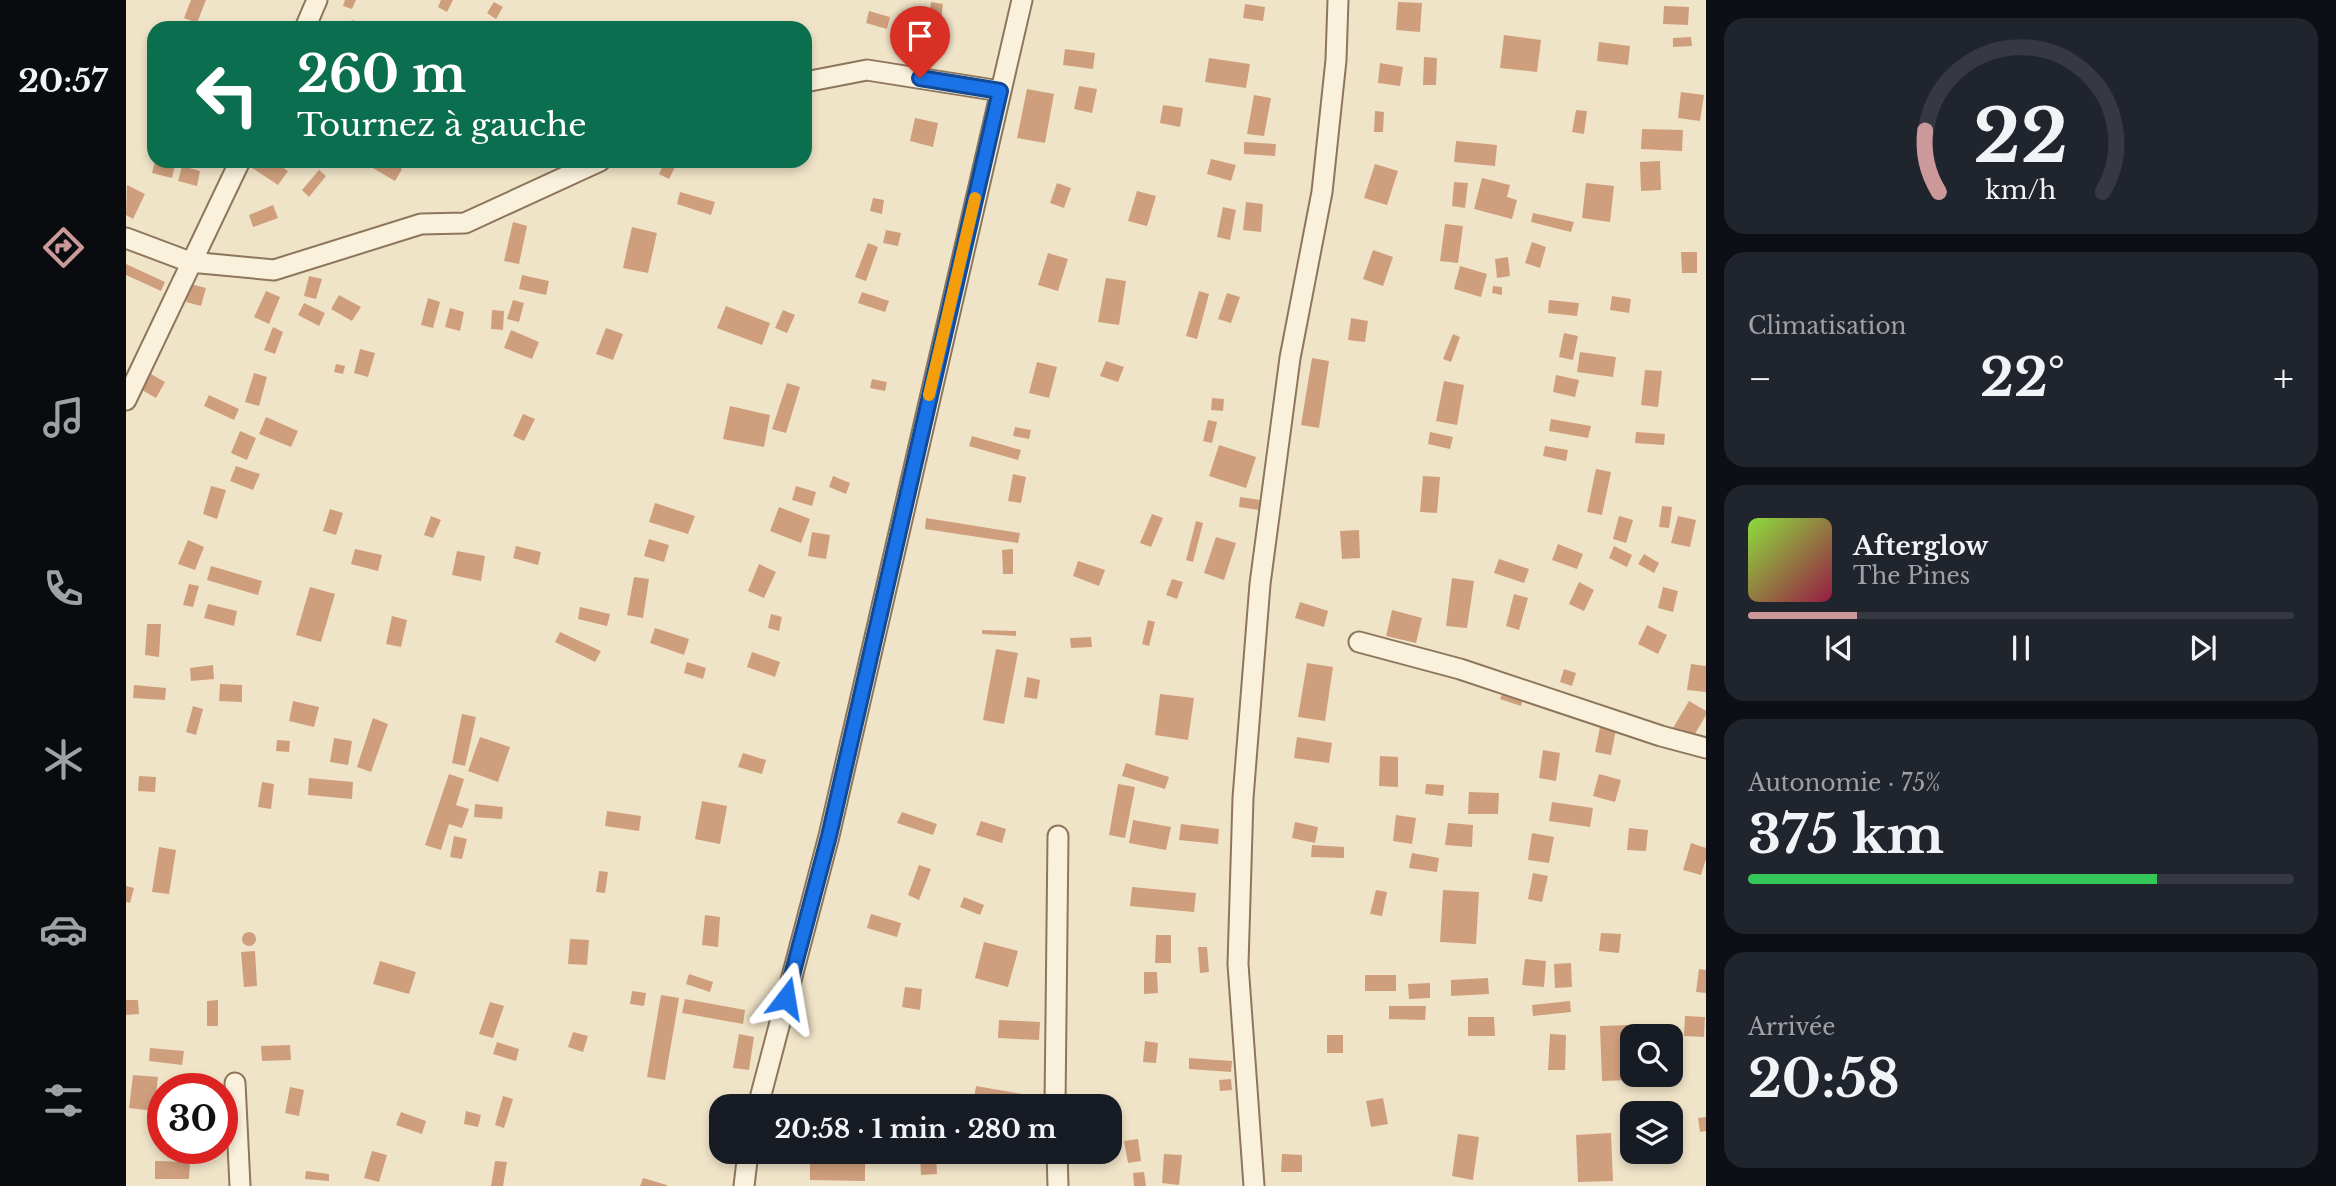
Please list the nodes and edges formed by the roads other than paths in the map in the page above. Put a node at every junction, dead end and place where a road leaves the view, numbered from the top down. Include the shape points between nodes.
1 (317, 0) edge
2 (1023, 0) edge
3 (1339, 0) edge
4 (308, 21) edge
5 (812, 81) edge
6 (1000, 91) junction
7 (237, 168) edge
8 (585, 168) edge
9 (126, 238) edge
10 (190, 262) junction
11 (126, 400) edge
12 (1359, 642) dead end
13 (1706, 748) edge
14 (1058, 836) dead end
15 (761, 1094) edge
16 (1055, 1094) edge
17 (238, 1145) edge
18 (747, 1164) edge
19 (1058, 1164) edge
20 (240, 1186) edge
21 (744, 1186) edge
22 (1059, 1186) edge
23 (1254, 1186) edge

1 - 4 street
2 - 6 street
3 - 23 street via 1322,192 1290,358 1260,584 1242,798 1238,964
5 - 6 street via 867,70
6 - 15 street via 829,836
7 - 10 street
8 - 10 street via 466,223 421,224 274,270
9 - 10 street
10 - 11 street
12 - 13 street via 1460,669
14 - 16 street
17 - 20 street
18 - 21 street
19 - 22 street

